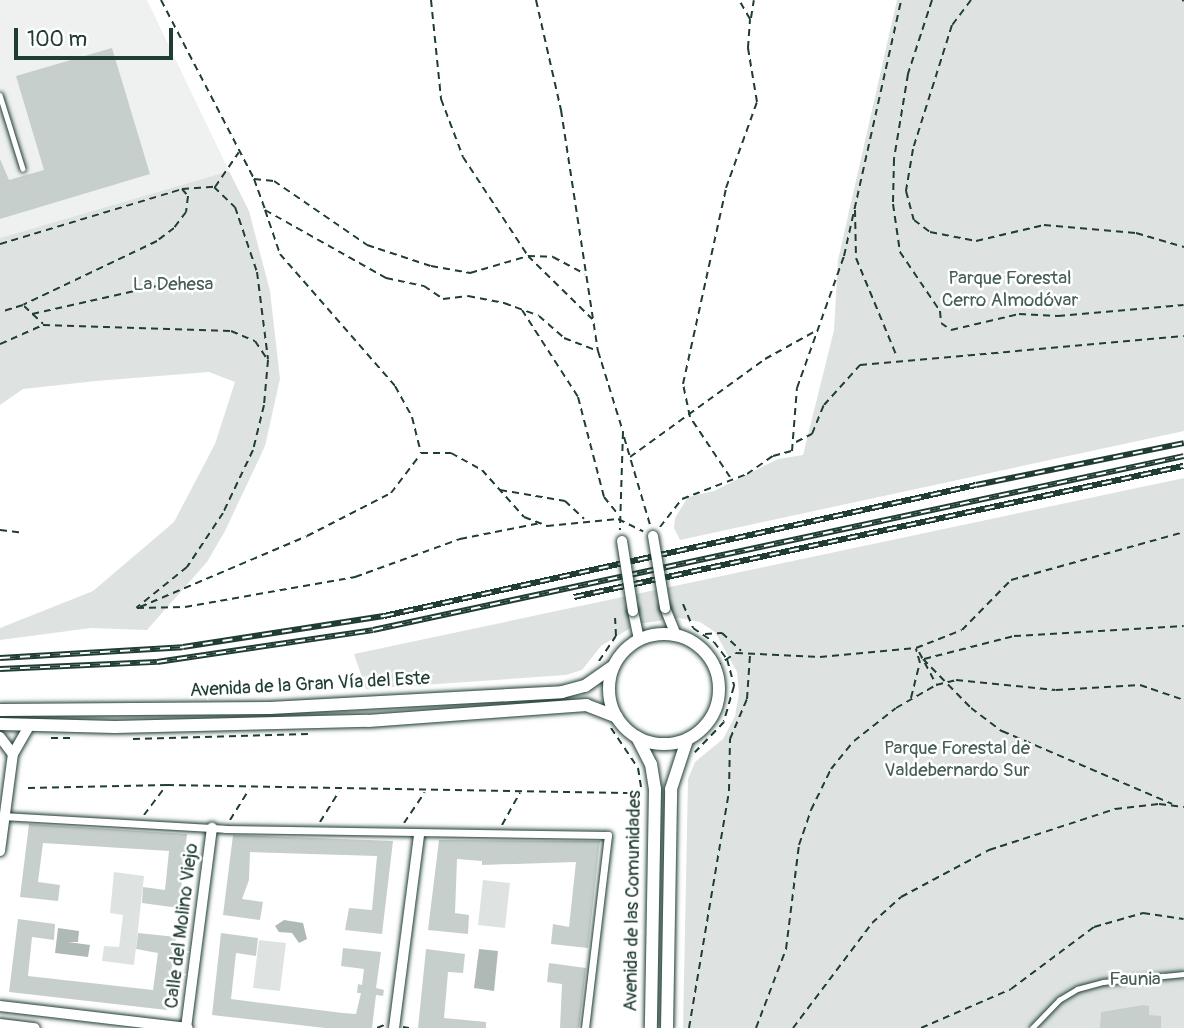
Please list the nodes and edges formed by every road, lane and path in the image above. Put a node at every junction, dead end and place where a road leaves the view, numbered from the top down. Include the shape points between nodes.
1 (161, 0) edge
2 (431, 0) edge
3 (536, 0) edge
4 (739, 0) edge
5 (754, 0) edge
6 (901, 0) edge
7 (932, 0) edge
8 (971, 0) edge
9 (750, 19) junction
10 (0, 95) edge
11 (239, 152) junction
12 (23, 169) dead end
13 (254, 179) junction
14 (214, 187) junction
15 (182, 189) junction
16 (855, 200) junction
17 (265, 210) junction
18 (0, 244) edge
19 (1184, 247) edge
20 (528, 256) junction
21 (586, 274) junction
22 (180, 281) dead end
23 (23, 305) junction
24 (1184, 305) edge
25 (522, 310) junction
26 (0, 312) edge
27 (32, 314) junction
28 (593, 319) junction
29 (43, 325) junction
30 (815, 332) junction
31 (1184, 335) edge
32 (0, 344) edge
33 (598, 351) junction
34 (898, 358) junction
35 (268, 360) junction
36 (690, 417) junction
37 (623, 432) junction
38 (795, 443) junction
39 (421, 453) junction
40 (630, 457) junction
41 (730, 478) junction
42 (499, 490) junction
43 (618, 515) junction
44 (618, 519) junction
45 (585, 521) junction
46 (540, 523) junction
47 (0, 530) edge
48 (1184, 532) edge
49 (23, 533) dead end
50 (653, 537) junction
51 (622, 541) joint
52 (682, 604) dead end
53 (136, 608) junction
54 (615, 618) dead end
55 (1184, 626) edge
56 (704, 634) junction
57 (676, 635) junction
58 (639, 640) junction
59 (916, 648) junction
60 (743, 653) junction
61 (750, 654) junction
62 (727, 659) junction
63 (923, 659) junction
64 (614, 666) junction
65 (594, 667) dead end
66 (715, 667) junction
67 (947, 683) junction
68 (936, 685) junction
69 (910, 700) junction
70 (1184, 700) edge
71 (0, 710) edge
72 (613, 722) junction
73 (0, 724) edge
74 (30, 725) junction
75 (0, 737) edge
76 (637, 737) junction
77 (687, 740) junction
78 (13, 754) junction
79 (690, 757) dead end
80 (167, 785) junction
81 (28, 788) dead end
82 (250, 788) junction
83 (641, 788) dead end
84 (340, 790) junction
85 (425, 791) junction
86 (520, 793) junction
87 (641, 793) dead end
88 (1174, 806) junction
89 (1184, 807) edge
90 (2, 816) edge
91 (136, 824) junction
92 (212, 828) junction
93 (225, 829) junction
94 (314, 832) junction
95 (397, 834) junction
96 (419, 835) junction
97 (496, 835) junction
98 (0, 851) edge
99 (1184, 919) edge
100 (1184, 974) edge
101 (0, 1006) edge
102 (0, 1024) edge
103 (395, 1027) edge
104 (35, 1028) edge
105 (187, 1028) edge
106 (377, 1028) edge
107 (409, 1028) edge
108 (585, 1028) edge
109 (651, 1028) edge
110 (667, 1028) edge
111 (689, 1028) edge
112 (756, 1028) edge
113 (793, 1028) edge
114 (921, 1028) edge
115 (1032, 1028) edge

1 - 11 path
2 - 20 path via 441,99 454,134 463,157
3 - 21 path via 561,110
4 - 9 path
5 - 9 path
6 - 16 path
7 - 24 path via 908,74 894,159 893,204 900,252 940,311 941,323 951,330 1018,314 1058,316
8 - 19 path via 952,25 913,149 906,191 914,220 930,232 976,240 1044,225 1136,233
9 - 36 path via 748,48 757,102 726,188 694,335 684,384
10 - 12 lane
11 - 13 path
11 - 14 path
13 - 17 path
13 - 20 path via 274,181 367,245 444,270 470,273
14 - 15 path
14 - 35 path via 235,207 249,239 265,310
15 - 18 path
15 - 23 path via 188,196 186,212 165,234
16 - 30 path via 844,256
16 - 34 path via 856,258
17 - 25 path via 386,278 424,286 443,299 468,296
17 - 39 path via 280,254 395,386 412,417
20 - 21 path via 553,257
20 - 28 path
21 - 28 path
22 - 27 path
23 - 26 path
23 - 27 path
25 - 33 path via 538,316 564,338
25 - 43 path via 578,397 604,497
27 - 29 path
28 - 33 path
29 - 32 path
29 - 35 path via 231,331 255,341
30 - 36 path via 765,359
30 - 38 path via 797,388
31 - 34 path
33 - 37 path
34 - 38 path via 860,365 824,405 812,434
35 - 53 path via 253,450 223,513 187,567
36 - 40 path
36 - 41 path
37 - 40 path
37 - 43 path
38 - 41 path via 792,452 773,456 747,474
39 - 42 path via 451,453 482,470
39 - 53 path via 391,493 307,536
40 - 50 path
41 - 50 path via 682,499
42 - 45 path via 565,501
42 - 46 path via 524,517
43 - 44 path
44 - 45 path
44 - 50 path
44 - 51 path
45 - 46 path
46 - 53 path via 460,539 343,579 185,607
47 - 49 path
48 - 59 path via 1010,580 962,630
50 - 57 street, bridge via 666,608
51 - 58 street, bridge
52 - 56 path via 692,628
54 - 65 path via 616,636
55 - 63 path via 1014,635
56 - 60 path via 722,633
56 - 62 path
57 - 58 street
57 - 66 street via 703,650
58 - 64 street
59 - 61 path via 820,657
59 - 63 path
59 - 69 path via 920,663
60 - 61 path
60 - 62 path
61 - 111 path via 747,699 730,739 729,791
62 - 66 path
62 - 79 path via 733,701 716,734
63 - 67 path
63 - 68 path
64 - 71 street, Avenida de la Gran Vía del Este via 585,686 566,691 270,708
64 - 72 street via 609,695
66 - 77 street via 716,709 704,727
67 - 68 path
67 - 70 path via 984,681 1056,690 1140,685
67 - 88 path via 1002,731
68 - 69 path
69 - 112 path via 854,741 831,769 811,810 799,845 786,949
72 - 74 street, Avenida de la Gran Vía del Este via 586,705 368,721
72 - 76 street
72 - 83 path via 638,768
73 - 74 street, Avenida de la Gran Vía del Este
74 - 78 street
75 - 78 street
76 - 77 street via 661,744
76 - 109 street, Avenida de las Comunidades via 651,764 655,789
77 - 110 street, Avenida de las Comunidades via 670,789
78 - 90 street
80 - 81 path
80 - 82 path
80 - 91 path
82 - 84 path
82 - 93 path
84 - 85 path
84 - 94 path
85 - 86 path
85 - 95 path
86 - 87 path
86 - 97 path
88 - 89 path
88 - 113 path via 1115,809 989,850 901,897 872,923
90 - 91 street
90 - 98 street
91 - 92 street
92 - 93 street
92 - 105 street, Calle del Molino Viejo
93 - 94 street
94 - 95 street
95 - 96 street
96 - 97 street
96 - 103 street
97 - 108 street via 608,835
99 - 114 path via 1143,913 1094,927 1011,989
100 - 115 lane via 1077,989
101 - 105 street
102 - 104 street
103 - 106 path
103 - 107 path

